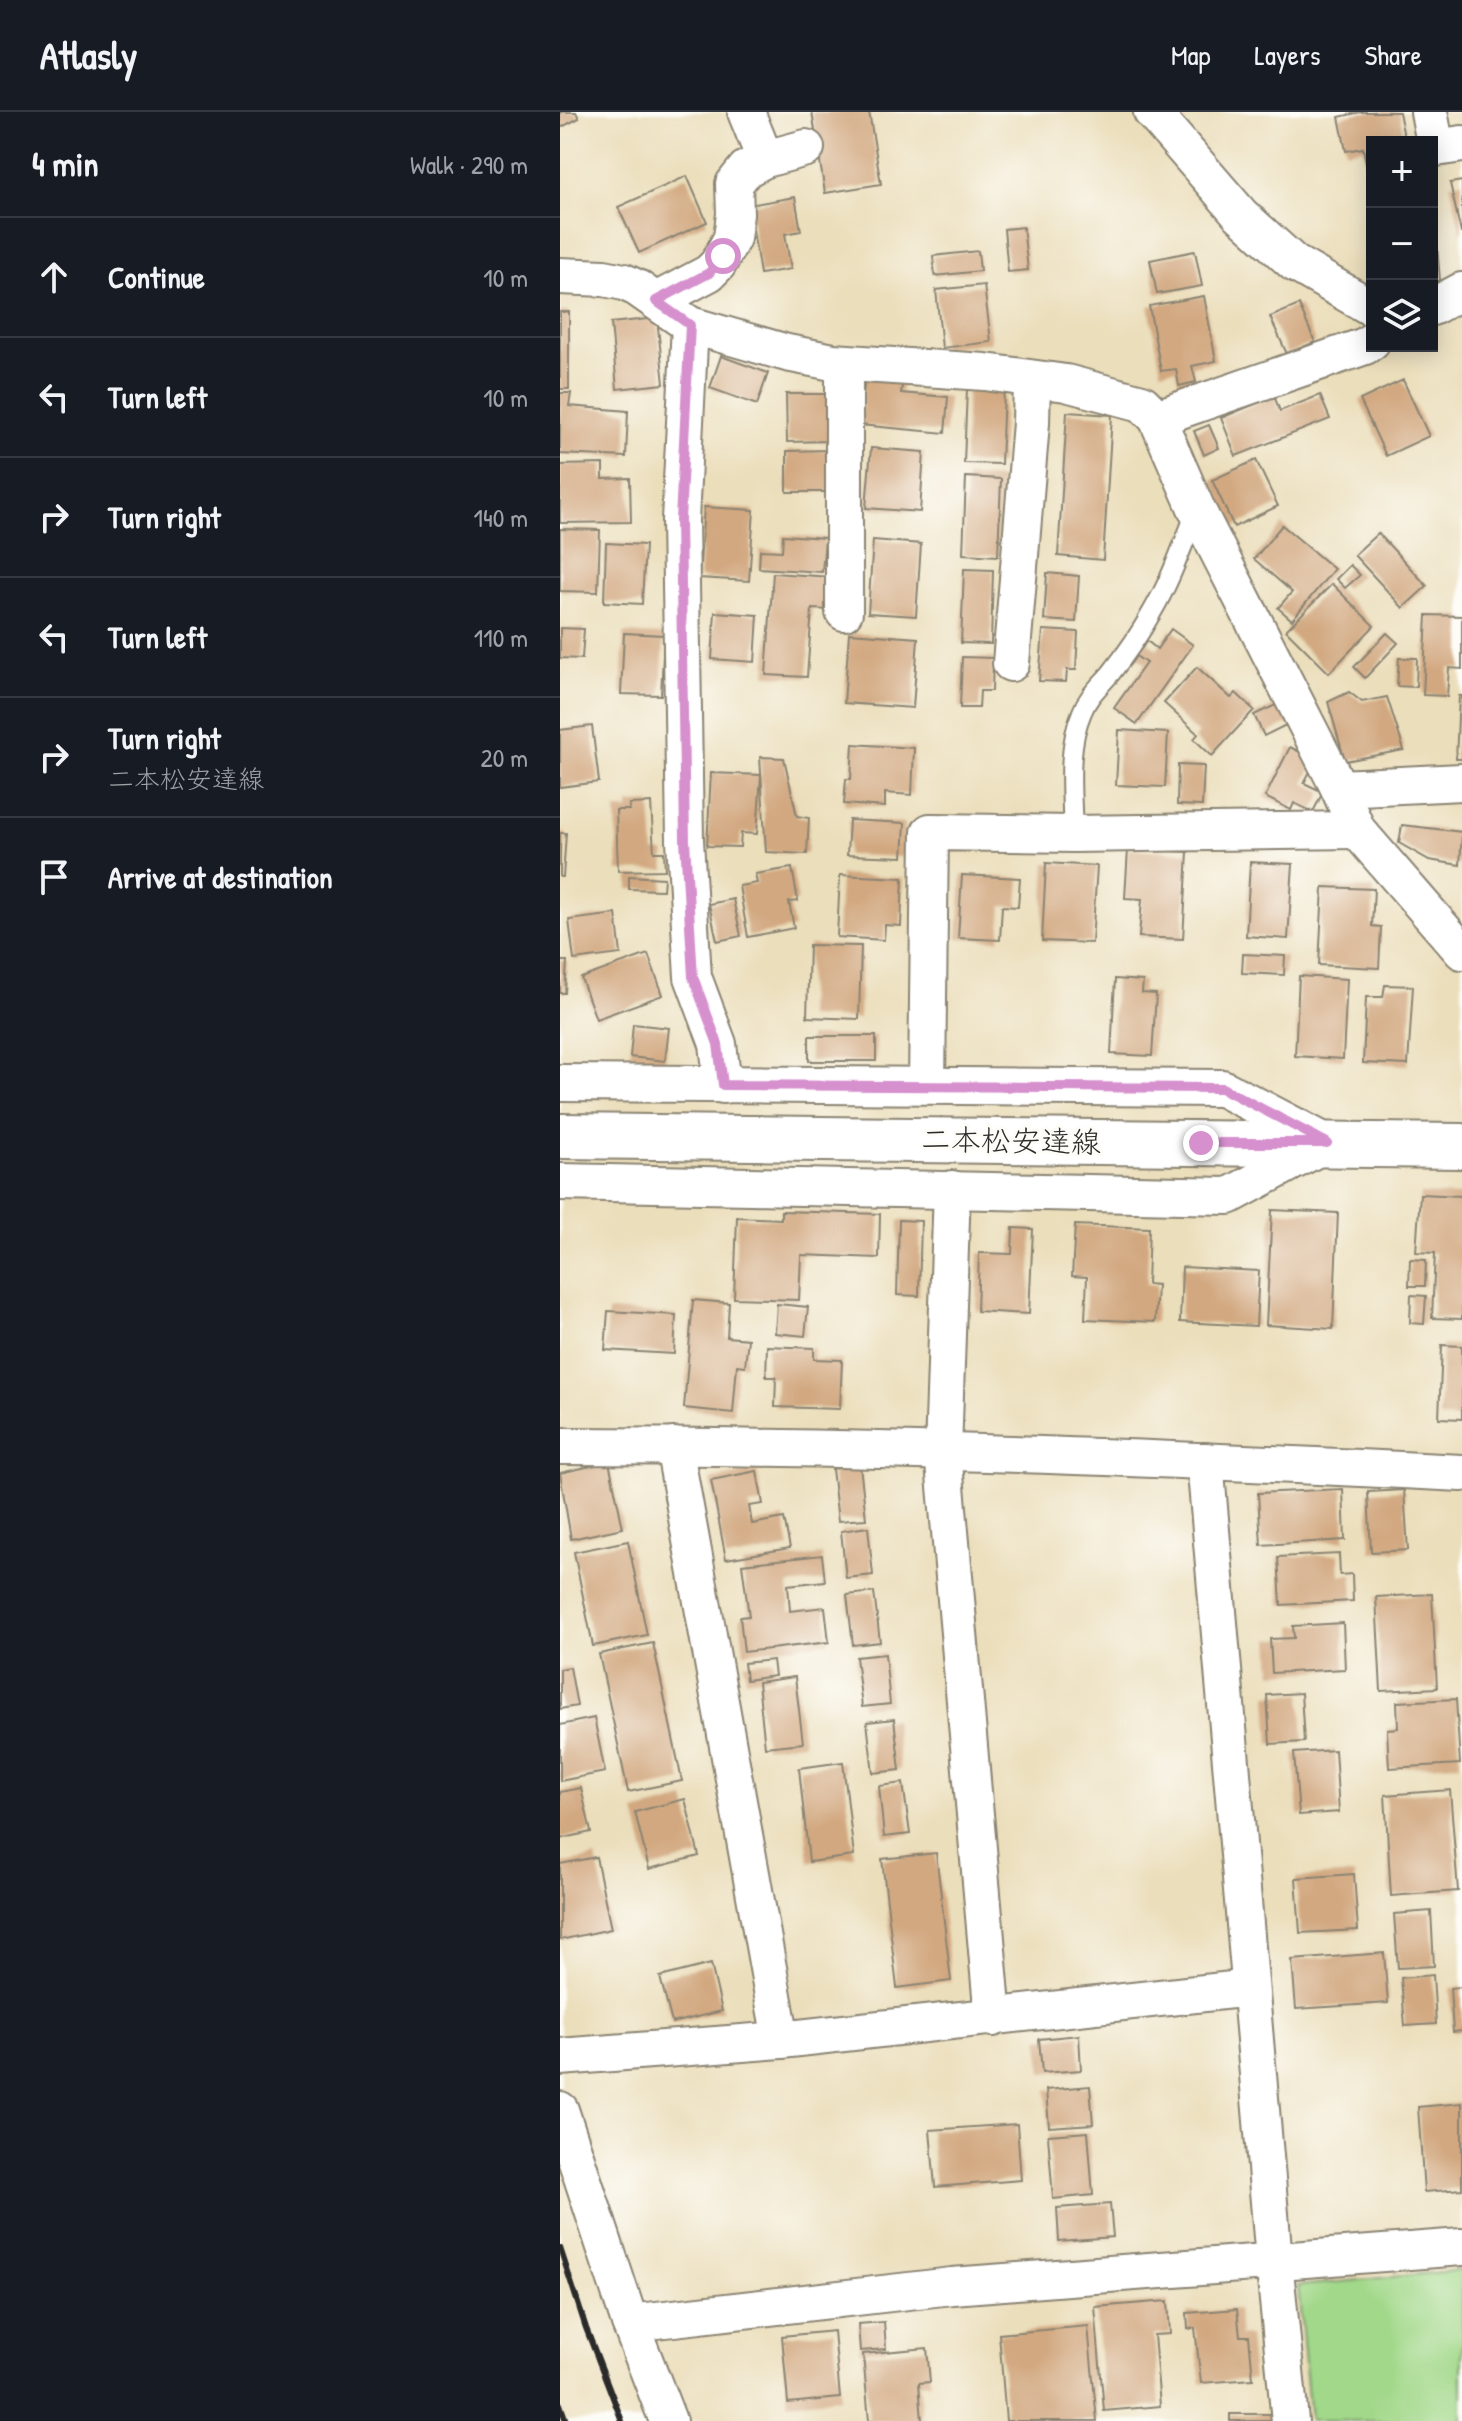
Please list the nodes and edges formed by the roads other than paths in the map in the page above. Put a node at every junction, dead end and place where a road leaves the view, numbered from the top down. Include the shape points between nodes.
1 (746, 112) edge
2 (1152, 112) edge
3 (1429, 112) edge
4 (1462, 144) edge
5 (806, 148) dead end
6 (765, 159) junction
7 (560, 276) edge
8 (1462, 291) edge
9 (656, 301) junction
10 (1438, 304) edge
11 (1366, 305) edge
12 (690, 325) junction
13 (1366, 345) edge
14 (844, 363) junction
15 (1032, 379) junction
16 (1157, 418) junction
17 (1197, 510) junction
18 (844, 612) dead end
19 (1011, 663) dead end
20 (1462, 782) edge
21 (1339, 788) junction
22 (1357, 830) junction
23 (1073, 834) junction
24 (1462, 951) edge
25 (560, 1083) edge
26 (723, 1085) junction
27 (927, 1085) junction
28 (560, 1136) edge
29 (1327, 1143) junction
30 (1462, 1146) edge
31 (560, 1182) edge
32 (952, 1189) junction
33 (560, 1446) edge
34 (674, 1446) junction
35 (943, 1452) junction
36 (1205, 1461) junction
37 (1462, 1473) edge
38 (1250, 1988) junction
39 (993, 2018) junction
40 (781, 2040) junction
41 (560, 2057) edge
42 (560, 2110) edge
43 (1462, 2247) edge
44 (1274, 2260) junction
45 (630, 2323) junction
46 (668, 2421) edge
47 (1290, 2421) edge

1 - 6 street
2 - 11 street via 1252,225 1294,263
3 - 4 street via 1436,148
5 - 6 street
6 - 9 street via 746,169 734,184 732,238 718,264
7 - 9 street via 624,282
8 - 10 street
9 - 12 street
12 - 14 street
12 - 26 street via 680,520 685,840 693,977 718,1044
13 - 16 street
14 - 15 street
14 - 18 street
15 - 16 street via 1142,403
15 - 19 street
16 - 17 street
17 - 21 street
17 - 23 lane via 1152,612 1082,711 1072,764
20 - 21 street
21 - 22 street
22 - 23 street
22 - 24 street
23 - 27 street via 930,832
25 - 26 street
26 - 27 street
27 - 29 street via 1222,1088
28 - 29 main road, 二本松安達線
29 - 30 main road, 二本松安達線
29 - 32 street via 1229,1196
31 - 32 street
32 - 35 street
33 - 34 street
34 - 35 street
34 - 40 street
35 - 36 street
35 - 39 street
36 - 37 street
36 - 38 street
38 - 39 street
38 - 44 street
39 - 40 street
40 - 41 street
42 - 45 street
43 - 44 street
44 - 45 street via 952,2286
44 - 47 street
45 - 46 street

